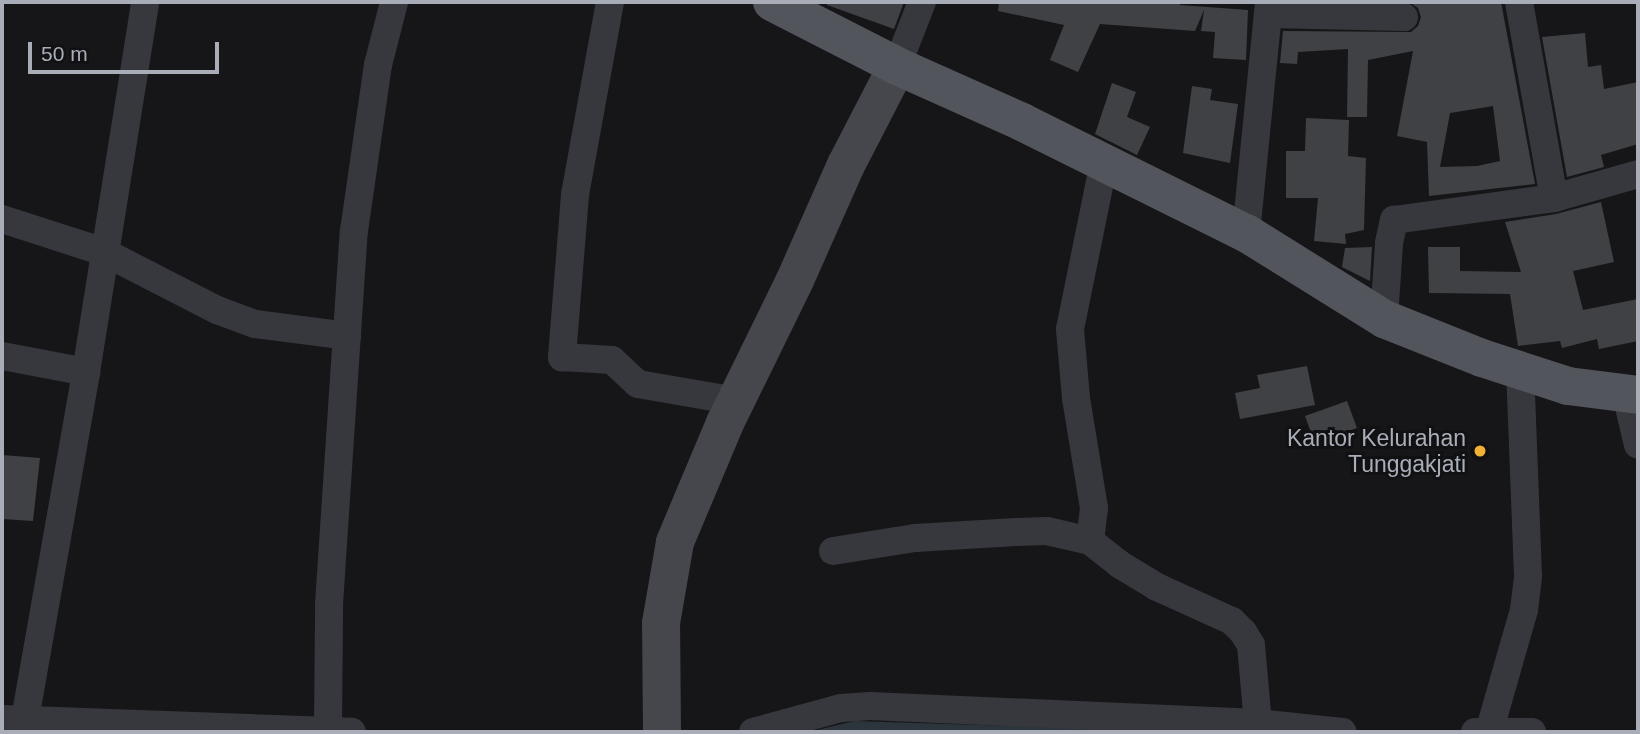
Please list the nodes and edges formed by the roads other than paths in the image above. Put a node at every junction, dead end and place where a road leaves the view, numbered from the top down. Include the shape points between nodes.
1 (145, 2) edge
2 (394, 2) edge
3 (610, 2) edge
4 (772, 2) edge
5 (922, 2) edge
6 (1518, 2) edge
7 (1268, 8) edge
8 (1404, 17) dead end
9 (897, 66) junction
10 (1104, 162) junction
11 (1638, 174) edge
12 (1553, 198) junction
13 (2, 219) edge
14 (1246, 233) junction
15 (104, 252) junction
16 (1384, 319) junction
17 (347, 336) junction
18 (2, 356) edge
19 (1520, 370) junction
20 (86, 372) junction
21 (1632, 395) edge
22 (736, 401) junction
23 (1638, 446) edge
24 (1090, 541) junction
25 (833, 551) dead end
26 (13, 719) edge
27 (1258, 723) junction
28 (340, 731) edge
29 (662, 732) edge
30 (753, 732) edge
31 (1343, 732) edge
32 (1475, 732) edge
33 (1489, 732) edge
34 (1532, 732) edge

1 - 15 street
2 - 17 street via 378,65 354,231
3 - 22 street via 575,195 562,357 612,360 638,384
4 - 9 main road
5 - 9 street
6 - 12 street
7 - 8 street
7 - 14 street
9 - 10 main road
9 - 22 street
10 - 14 main road
10 - 24 street via 1070,330 1094,508
11 - 12 street
12 - 16 street via 1394,220
13 - 15 street
14 - 16 main road
15 - 17 street via 217,310 255,324
15 - 20 street
16 - 19 main road
17 - 28 street via 329,604
18 - 20 street
19 - 21 main road via 1568,386
19 - 33 street via 1528,576 1524,610
20 - 26 street
21 - 23 street
22 - 29 street via 674,542 661,624
24 - 25 street via 1047,531 1016,532 915,538
24 - 27 street via 1147,581 1232,621 1243,632 1251,645
26 - 28 street
27 - 30 street via 870,706 841,708
27 - 31 street
32 - 33 street
33 - 34 street

